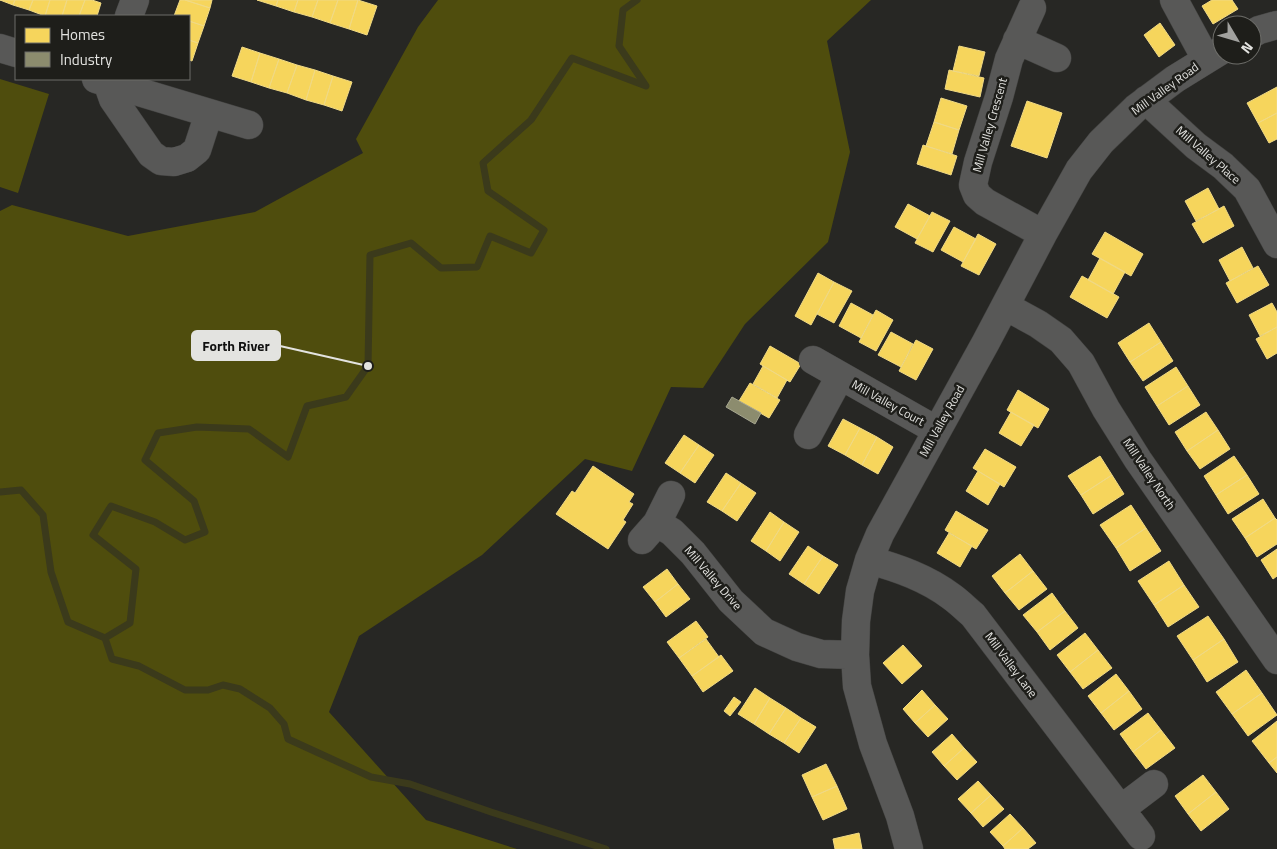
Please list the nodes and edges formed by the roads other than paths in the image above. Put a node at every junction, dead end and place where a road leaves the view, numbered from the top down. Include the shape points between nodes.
1 (135, 0) edge
2 (1174, 0) edge
3 (1032, 8) dead end
4 (129, 15) edge
5 (1277, 25) edge
6 (1262, 29) edge
7 (1017, 40) junction
8 (0, 48) edge
9 (1212, 52) edge
10 (15, 53) edge
11 (1212, 56) edge
12 (1057, 58) dead end
13 (104, 80) edge
14 (1146, 100) junction
15 (208, 113) junction
16 (249, 125) dead end
17 (1043, 234) junction
18 (1277, 244) edge
19 (1005, 306) junction
20 (813, 360) dead end
21 (840, 376) junction
22 (936, 430) junction
23 (808, 435) dead end
24 (671, 495) dead end
25 (868, 560) junction
26 (855, 655) junction
27 (1277, 660) edge
28 (1154, 784) dead end
29 (1121, 809) junction
30 (1141, 836) dead end
31 (909, 849) edge

1 - 4 street
2 - 9 street, Mill Valley Road
3 - 7 street, Mill Valley Crescent
5 - 6 street
7 - 12 street
7 - 17 street, Mill Valley Crescent via 973,185 985,202
8 - 10 street
11 - 14 street, Mill Valley Road
13 - 15 street
13 - 15 street via 113,100 150,154 161,161 174,162 197,150
14 - 17 street, Mill Valley Road via 1101,142 1079,170
14 - 18 street, Mill Valley Place via 1247,189
15 - 16 street
17 - 19 street, Mill Valley Road
19 - 22 street, Mill Valley Road
19 - 27 street, Mill Valley North via 1062,340 1081,363 1138,460
20 - 21 street, Mill Valley Court
21 - 22 street, Mill Valley Court
21 - 23 street, Mill Valley Court
22 - 25 street, Mill Valley Road
24 - 26 street, Mill Valley Drive via 649,532 672,532 731,601 764,632 821,654
25 - 26 street, Mill Valley Road via 856,620
25 - 29 street, Mill Valley Lane via 926,580 973,615
26 - 31 street, Mill Valley Road via 857,686 873,744
28 - 29 street
29 - 30 street, Mill Valley Lane

